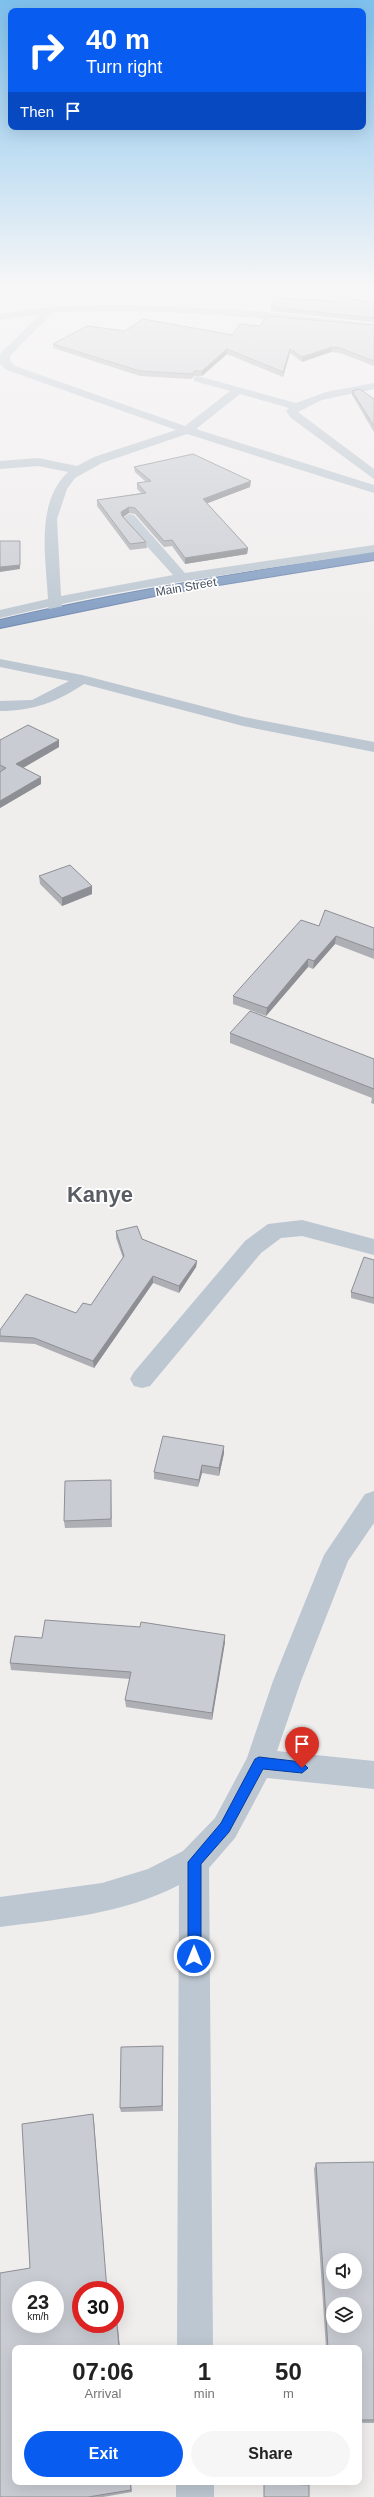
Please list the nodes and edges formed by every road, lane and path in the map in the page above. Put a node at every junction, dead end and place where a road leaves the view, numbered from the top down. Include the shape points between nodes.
1 (296, 406) edge
2 (120, 407) edge
3 (217, 407) edge
4 (187, 430) junction
5 (271, 456) junction
6 (316, 459) dead end
7 (330, 459) dead end
8 (354, 461) junction
9 (0, 465) edge
10 (77, 470) junction
11 (374, 475) edge
12 (374, 489) edge
13 (129, 518) edge
14 (374, 549) edge
15 (374, 556) edge
16 (182, 577) junction
17 (54, 606) junction
18 (0, 614) edge
19 (0, 624) edge
20 (0, 663) edge
21 (82, 679) junction
22 (0, 706) edge
23 (374, 747) edge
24 (374, 1247) edge
25 (142, 1380) dead end
26 (374, 1502) edge
27 (259, 1763) junction
28 (374, 1775) edge
29 (194, 1862) junction
30 (0, 1912) edge
31 (195, 2345) edge
32 (195, 2485) edge
33 (196, 2497) edge

1 - 8 street via 292,411 295,416
2 - 4 street
3 - 4 street
4 - 5 street
4 - 10 street via 98,460
5 - 6 street
5 - 12 street
7 - 8 street
8 - 11 street
9 - 10 street via 38,462
10 - 17 street via 61,489 51,519
13 - 16 street
14 - 16 street
15 - 17 highway, Main Street
16 - 17 street
17 - 18 street
17 - 19 highway, Main Street
20 - 21 street
21 - 22 street via 53,699 21,707
21 - 23 street via 188,708
24 - 25 street via 302,1228 276,1230 253,1247
26 - 27 street via 337,1555 287,1680
27 - 28 street
27 - 29 street via 225,1828
29 - 30 street via 152,1883 102,1898
29 - 31 street
32 - 33 street

